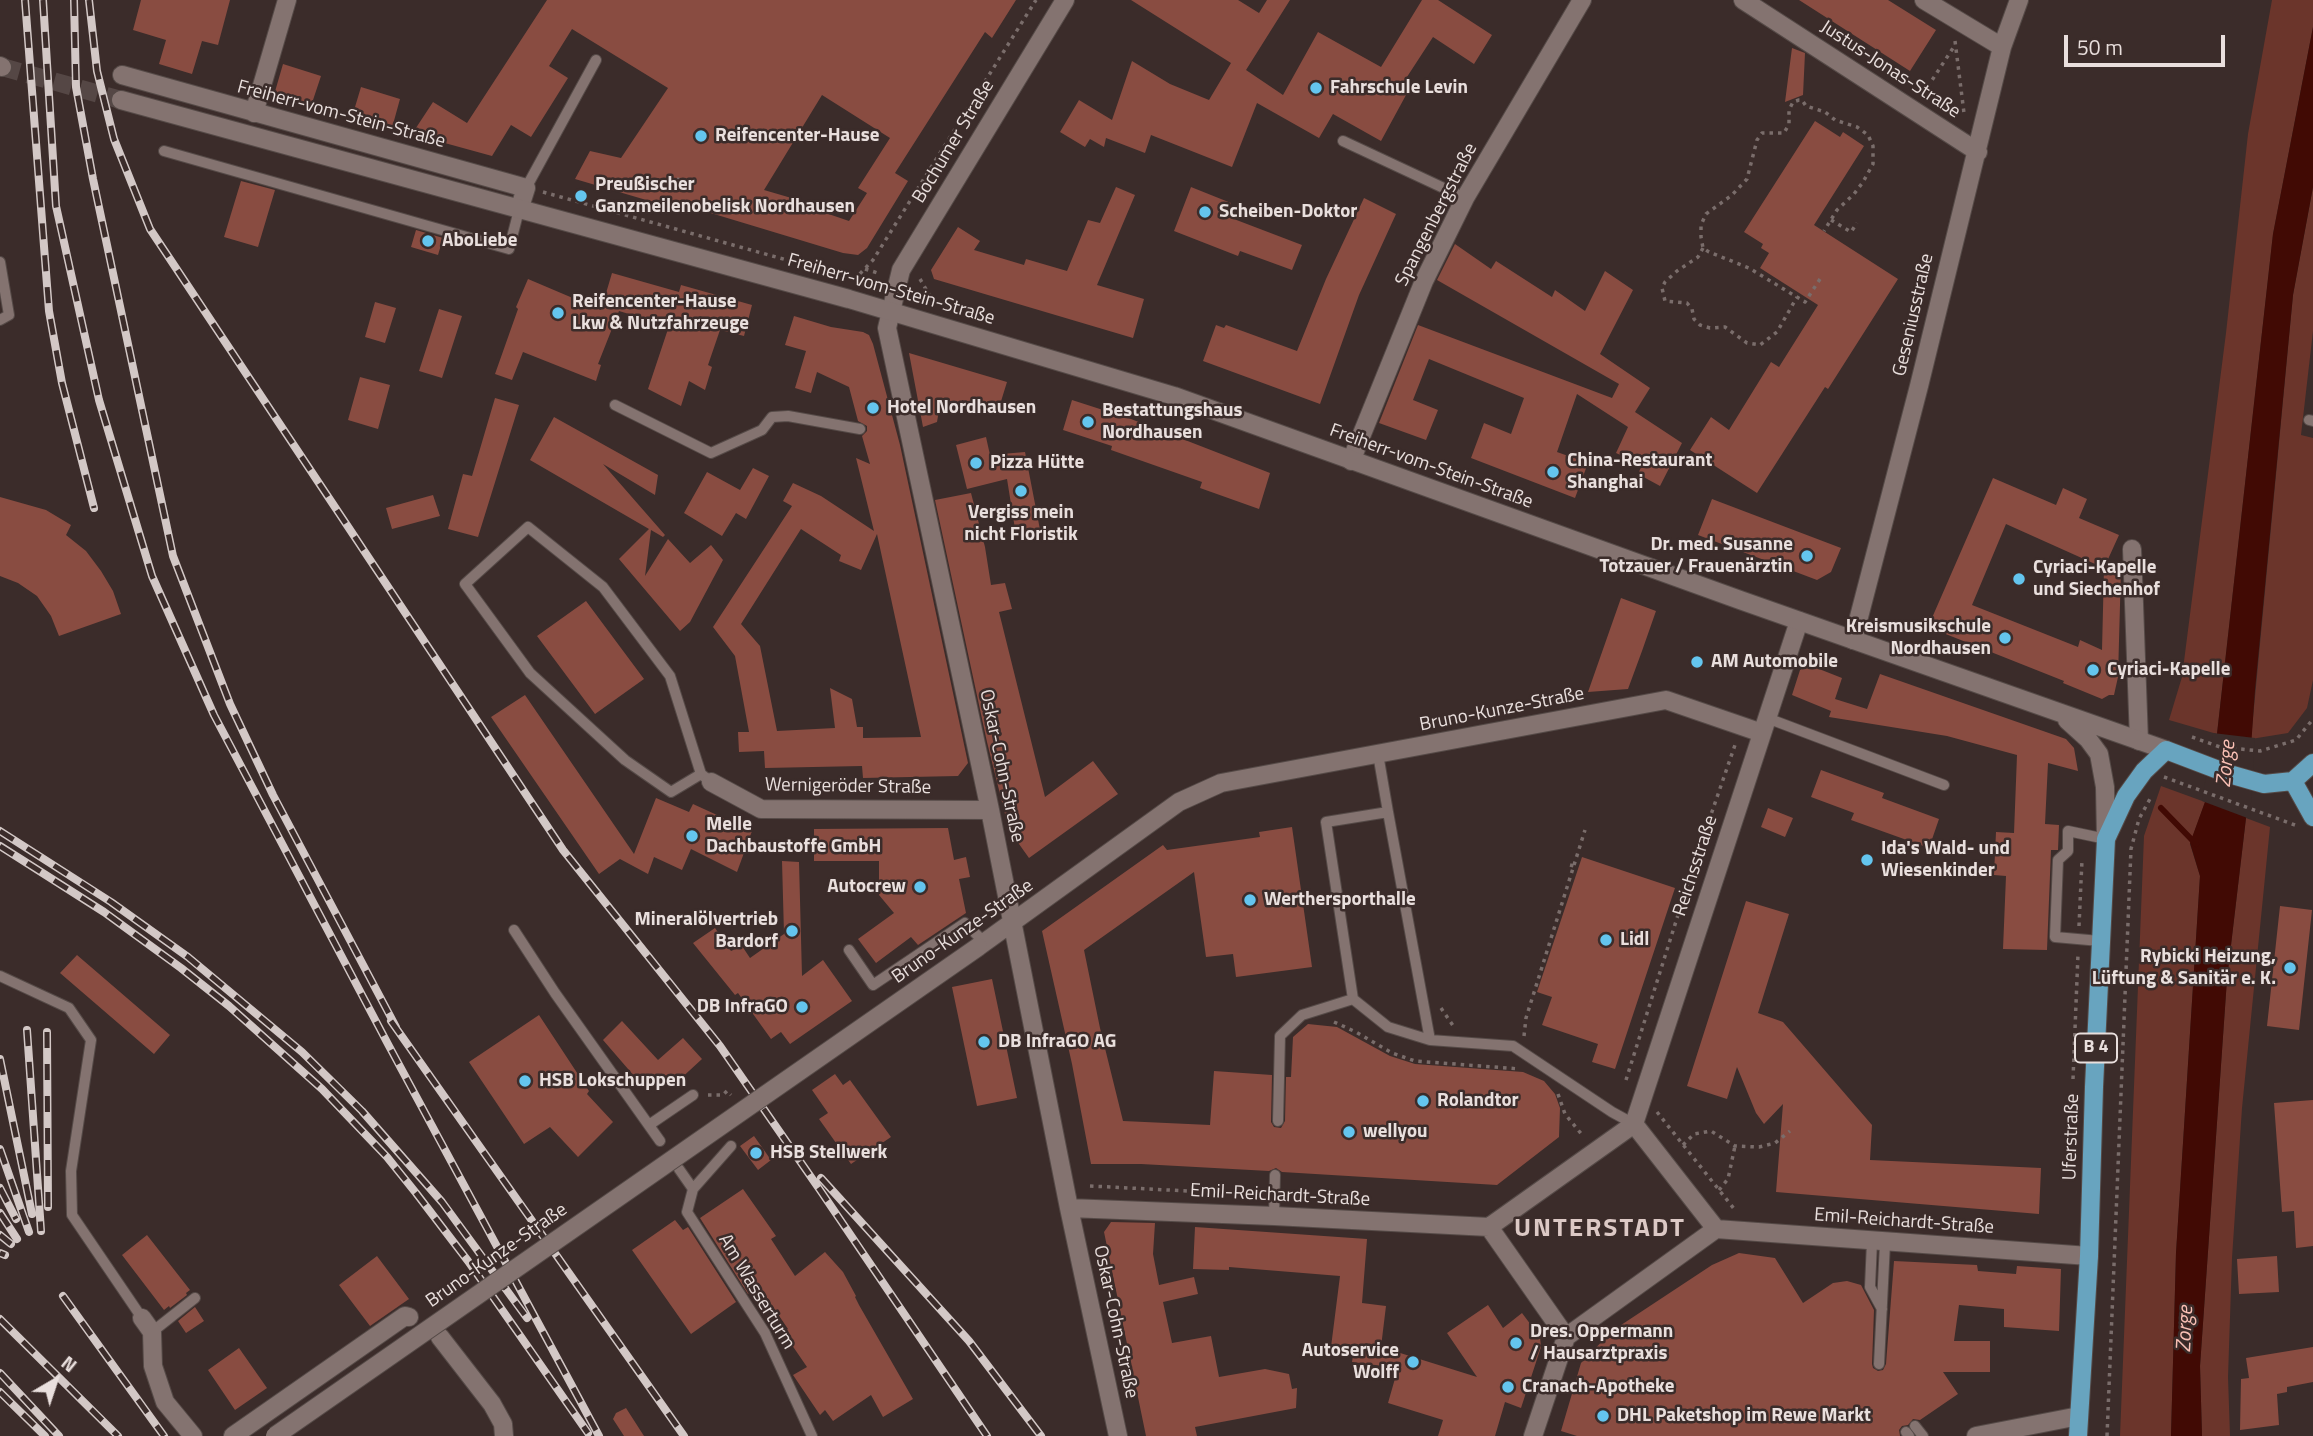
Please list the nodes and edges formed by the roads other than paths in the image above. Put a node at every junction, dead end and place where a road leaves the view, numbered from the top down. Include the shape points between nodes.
1 (287, 0) edge
2 (1065, 0) edge
3 (1582, 0) edge
4 (1743, 0) edge
5 (1924, 0) edge
6 (2019, 0) edge
7 (2002, 47) junction
8 (596, 60) dead end
9 (122, 75) dead end
10 (121, 100) tunnel mouth
11 (254, 113) junction
12 (1343, 141) dead end
13 (1973, 149) junction
14 (164, 151) dead end
15 (526, 188) junction
16 (1465, 198) junction
17 (519, 210) junction
18 (0, 262) edge
19 (891, 311) junction
20 (0, 320) edge
21 (615, 405) dead end
22 (860, 429) dead end
23 (1351, 461) junction
24 (2132, 549) dead end
25 (1799, 621) junction
26 (1853, 640) junction
27 (2059, 713) junction
28 (1765, 726) junction
29 (2139, 741) junction
30 (2166, 750) junction
31 (1378, 754) junction
32 (2313, 763) edge
33 (706, 778) junction
34 (2293, 781) junction
35 (1944, 785) dead end
36 (990, 810) junction
37 (1388, 812) junction
38 (2313, 817) edge
39 (2106, 839) junction
40 (1012, 925) junction
41 (514, 930) dead end
42 (2100, 941) junction
43 (982, 945) junction
44 (849, 950) dead end
45 (0, 976) edge
46 (1353, 999) junction
47 (1430, 1040) junction
48 (693, 1096) dead end
49 (1278, 1121) dead end
50 (1634, 1124) junction
51 (649, 1125) junction
52 (660, 1141) dead end
53 (731, 1146) dead end
54 (679, 1169) dead end
55 (1275, 1175) dead end
56 (693, 1189) junction
57 (1069, 1208) junction
58 (1274, 1216) junction
59 (1489, 1227) junction
60 (1716, 1228) junction
61 (1878, 1242) junction
62 (2089, 1256) junction
63 (195, 1298) dead end
64 (409, 1317) dead end
65 (147, 1325) junction
66 (440, 1337) dead end
67 (1566, 1337) junction
68 (1879, 1364) dead end
69 (2080, 1416) junction
70 (1910, 1431) edge
71 (2009, 1434) edge
72 (194, 1436) edge
73 (233, 1436) edge
74 (275, 1436) edge
75 (504, 1436) edge
76 (812, 1436) edge
77 (1118, 1436) edge
78 (1533, 1436) edge
79 (1923, 1436) edge
80 (1976, 1436) edge
81 (2078, 1436) edge

1 - 11 street
2 - 19 street, Bochumer Straße via 901,270
3 - 16 street, Spangenbergstraße
4 - 13 street, Justus-Jonas-Straße
5 - 7 street
6 - 7 street, Geseniusstraße
7 - 13 street, Geseniusstraße
8 - 15 lane
9 - 11 street, Freiherr-vom-Stein-Straße
10 - 17 street, Freiherr-vom-Stein-Straße
11 - 15 street, Freiherr-vom-Stein-Straße
12 - 16 lane
13 - 26 street, Geseniusstraße via 1919,386
14 - 17 lane via 509,249
15 - 17 street
16 - 23 street, Spangenbergstraße via 1424,281
17 - 19 street, Freiherr-vom-Stein-Straße
18 - 20 lane via 9,315
19 - 23 street, Freiherr-vom-Stein-Straße via 1174,396
19 - 36 street, Oskar-Cohn-Straße via 887,328 903,434
21 - 22 lane via 711,453 762,430 772,417
23 - 25 street, Freiherr-vom-Stein-Straße
24 - 29 street
25 - 26 street, Freiherr-vom-Stein-Straße
25 - 28 street, Reichsstraße
26 - 27 street, Freiherr-vom-Stein-Straße
27 - 29 street, Freiherr-vom-Stein-Straße
27 - 39 street via 2099,754
28 - 31 street, Bruno-Kunze-Straße via 1741,726 1666,700
28 - 35 lane
28 - 50 street, Reichsstraße
29 - 30 street, Freiherr-vom-Stein-Straße
30 - 34 main road, Freiherr-vom-Stein-Straße via 2254,782
30 - 39 main road, B 4 via 2126,796
31 - 37 lane
31 - 40 street, Bruno-Kunze-Straße via 1221,783 1180,802
32 - 34 main road
33 - 33 lane via 670,676 603,587 528,527 465,584 530,673 625,760 671,792
33 - 36 street, Wernigeröder Straße via 761,808
34 - 38 main road
36 - 40 street, Oskar-Cohn-Straße
37 - 46 lane via 1326,822
37 - 47 lane
39 - 42 main road, Uferstraße / B 4
39 - 42 lane via 2068,831 2068,851 2058,860 2055,937
40 - 43 street, Bruno-Kunze-Straße
40 - 57 street, Oskar-Cohn-Straße
41 - 51 lane
42 - 62 main road, Uferstraße / B 4
43 - 44 lane via 965,923 873,985
43 - 74 street, Bruno-Kunze-Straße, bridge
45 - 65 lane via 69,1008 91,1040 71,1171 72,1215
46 - 47 lane via 1388,1027
46 - 49 lane via 1302,1015 1280,1036
47 - 50 lane via 1513,1046
48 - 51 lane
50 - 59 street
50 - 60 street
51 - 52 lane
53 - 56 lane
54 - 56 lane
55 - 58 lane
56 - 76 lane, Am Wasserturm via 687,1212 765,1333
57 - 58 street, Emil-Reichardt-Straße
57 - 77 street, Oskar-Cohn-Straße
58 - 59 street, Emil-Reichardt-Straße
59 - 67 street
60 - 61 street, Emil-Reichardt-Straße
60 - 67 street
61 - 62 street, Emil-Reichardt-Straße
61 - 68 lane via 1870,1287 1882,1309
62 - 69 main road, Uferstraße / B 4
63 - 65 lane
64 - 73 street
65 - 72 street via 165,1402
66 - 75 street, Bruno-Kunze-Straße via 492,1404
67 - 78 street
69 - 71 street
69 - 81 main road, Uferstraße / B 4
70 - 79 lane
71 - 80 street

